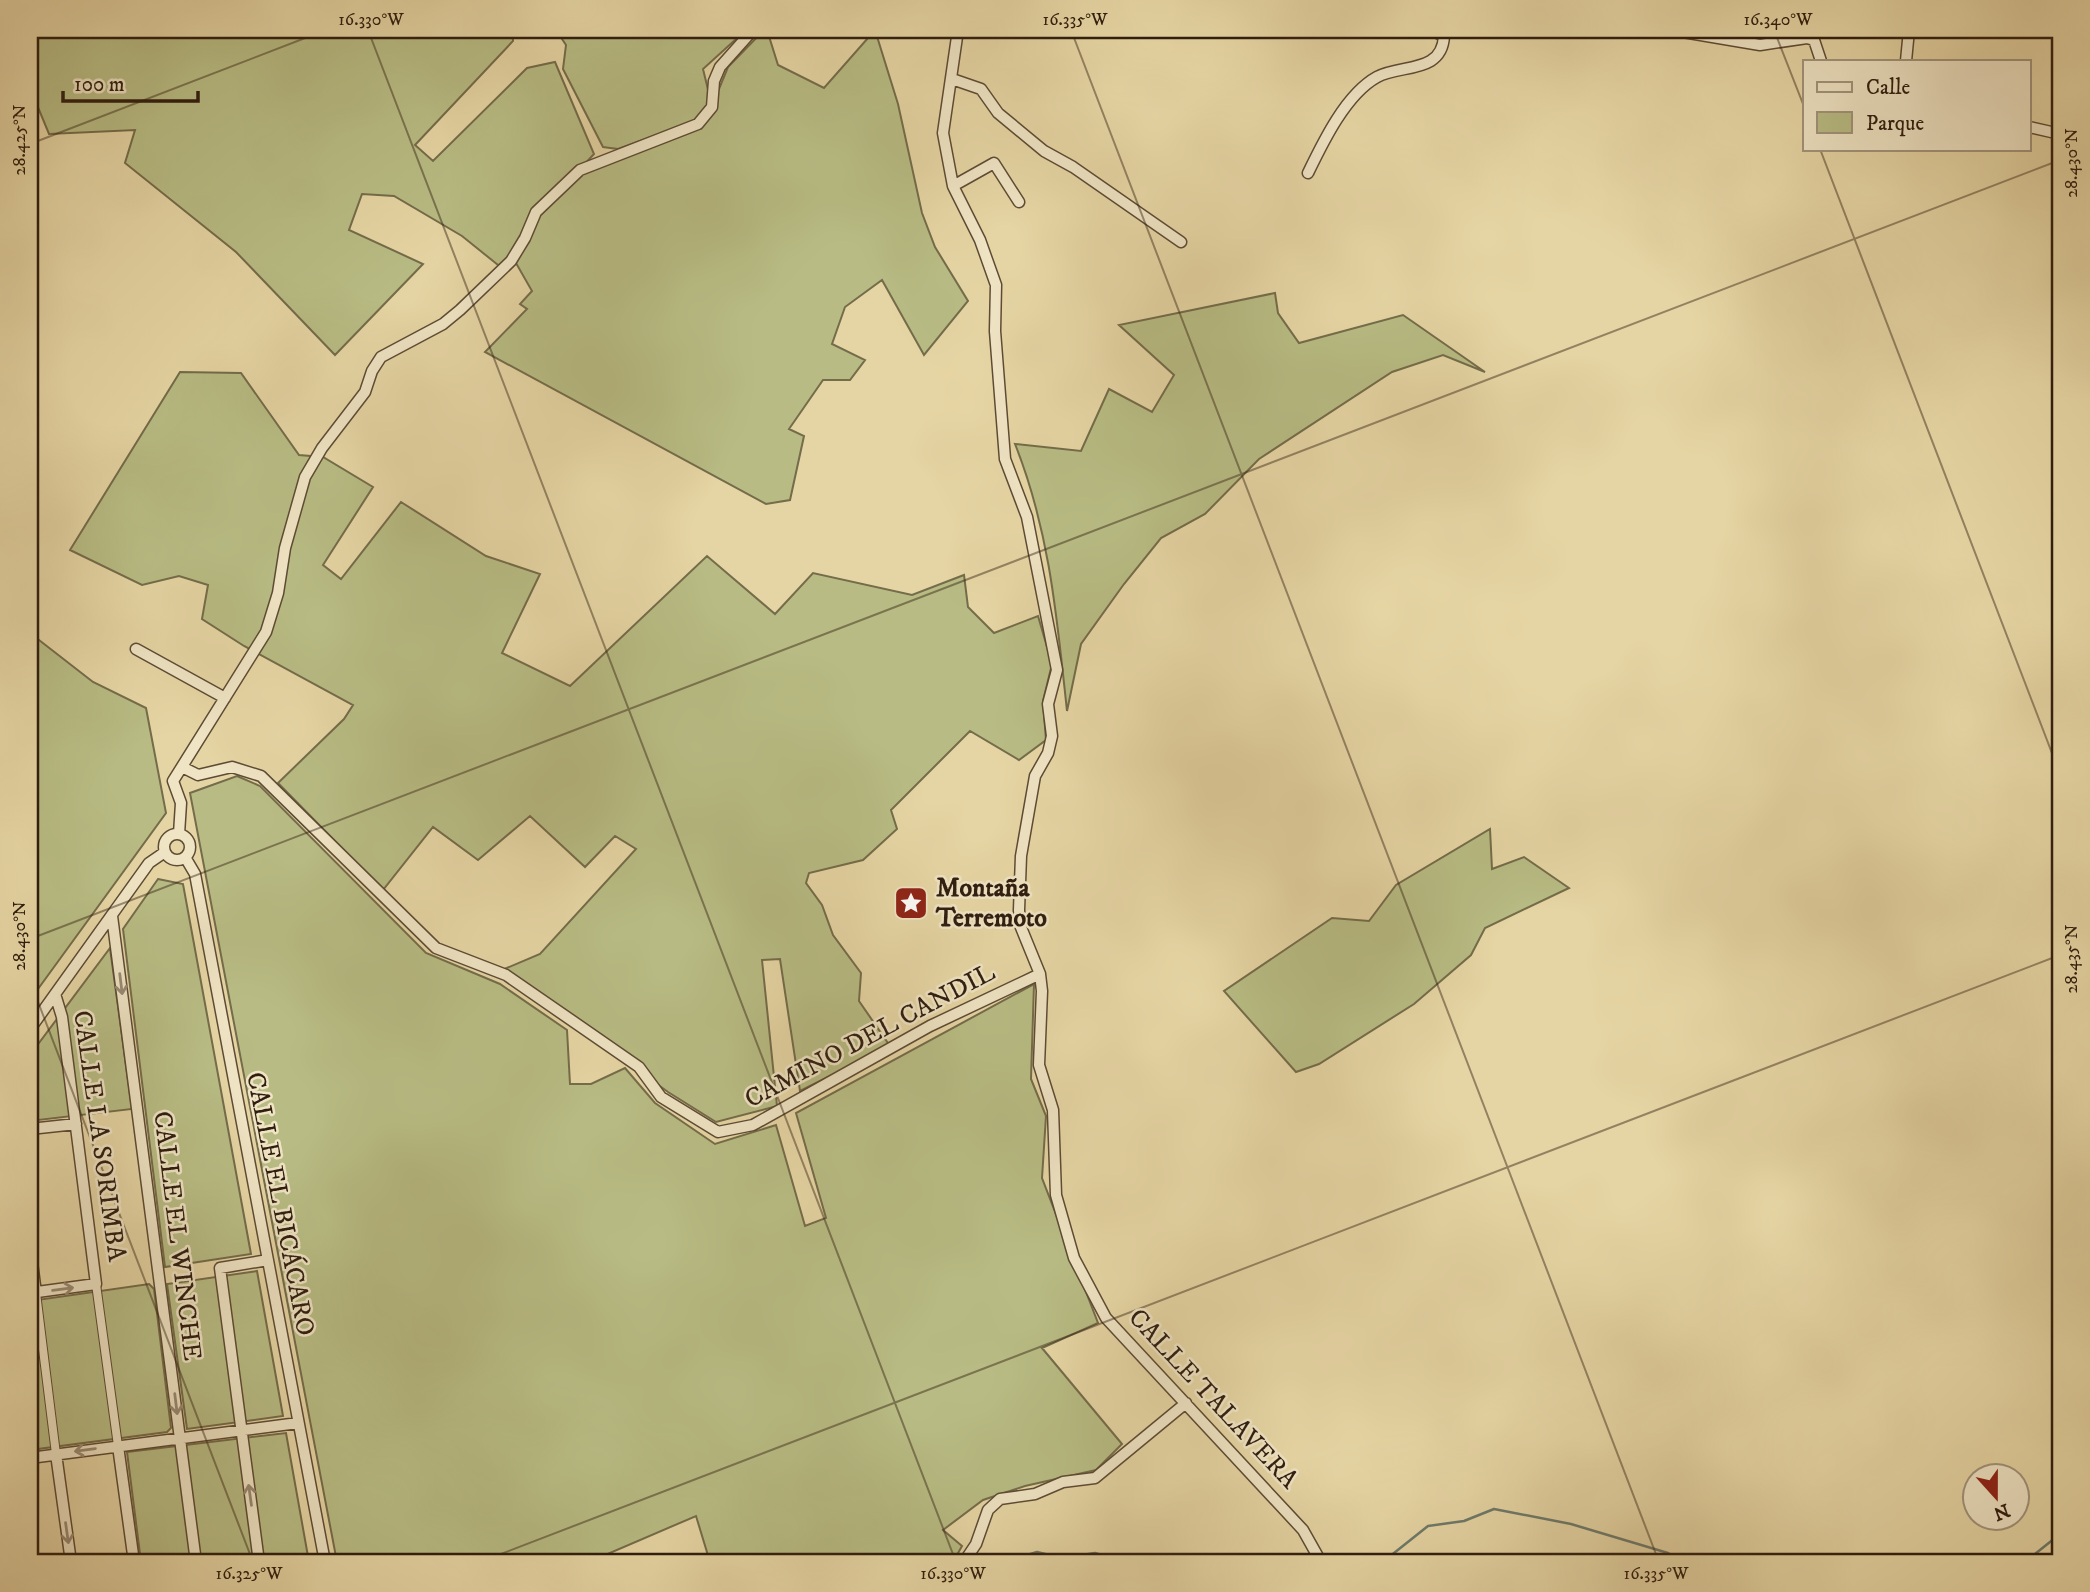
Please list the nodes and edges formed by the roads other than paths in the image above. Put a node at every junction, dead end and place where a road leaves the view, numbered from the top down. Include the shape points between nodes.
1 (753, 30) edge
2 (958, 30) edge
3 (1431, 30) edge
4 (1671, 30) edge
5 (1909, 30) edge
6 (1821, 60) edge
7 (1906, 60) edge
8 (952, 79) junction
9 (2030, 127) edge
10 (2060, 134) edge
11 (1308, 173) dead end
12 (953, 186) junction
13 (1019, 202) dead end
14 (1181, 242) dead end
15 (136, 649) dead end
16 (225, 698) junction
17 (182, 767) junction
18 (179, 834) junction
19 (165, 852) junction
20 (185, 857) junction
21 (112, 916) junction
22 (1040, 974) junction
23 (55, 994) junction
24 (30, 1030) edge
25 (76, 1124) junction
26 (30, 1129) edge
27 (30, 1247) edge
28 (268, 1261) junction
29 (96, 1284) junction
30 (33, 1293) edge
31 (1186, 1403) junction
32 (298, 1423) junction
33 (242, 1431) junction
34 (181, 1438) junction
35 (118, 1446) junction
36 (56, 1454) junction
37 (30, 1458) edge
38 (2060, 1557) edge
39 (71, 1562) edge
40 (134, 1562) edge
41 (197, 1562) edge
42 (259, 1562) edge
43 (325, 1562) edge
44 (964, 1562) edge
45 (1321, 1562) edge
46 (2054, 1562) edge

1 - 16 street via 720,67 712,107 698,124 580,170 536,212 511,261 460,310 381,357 365,392 305,477 266,632
2 - 8 street
3 - 11 street via 1444,36 1441,51 1424,66 1384,74 1357,92 1340,113
4 - 6 street via 1760,45 1807,38 1814,40
5 - 7 street
8 - 12 street via 943,133
8 - 14 street via 981,89 998,113 1044,151
9 - 10 street
12 - 13 street via 993,163
12 - 22 street via 996,285 1005,459 1027,517 1057,670 1048,704 1052,736 1035,776 1021,856 1020,925
15 - 16 street
16 - 17 street
17 - 18 street via 173,781 181,803
17 - 22 street, CAMINO DEL CANDIL via 198,775 232,767 261,776 436,948 506,975 639,1068 661,1097 718,1132 753,1125 930,1026
18 - 19 street via 166,840
18 - 20 street via 189,842
19 - 20 street via 170,858
19 - 21 street via 149,863
20 - 28 street, CALLE EL BICÁCARO via 195,874
21 - 23 street
21 -> 34 street, CALLE EL WINCHE
22 - 31 street, CALLE TALAVERA via 1039,1065 1053,1110 1056,1195 1074,1258 1106,1318
23 - 24 street
23 - 25 street, CALLE LA SORIMBA
25 - 26 street
25 - 29 street, CALLE LA SORIMBA
27 - 30 street
28 - 32 street, CALLE EL BICÁCARO
28 - 33 street via 220,1268
30 -> 29 street
29 - 35 street
30 - 36 street
31 - 44 street via 1095,1478 1000,1499 988,1510
31 - 45 street, CALLE TALAVERA via 1303,1530
32 - 33 street
32 - 43 street, CALLE EL BICÁCARO
33 - 34 street
42 -> 33 street
34 - 35 street
34 - 41 street, CALLE EL WINCHE
35 -> 36 street
35 - 40 street
36 - 37 street
36 -> 39 street
38 - 46 street

